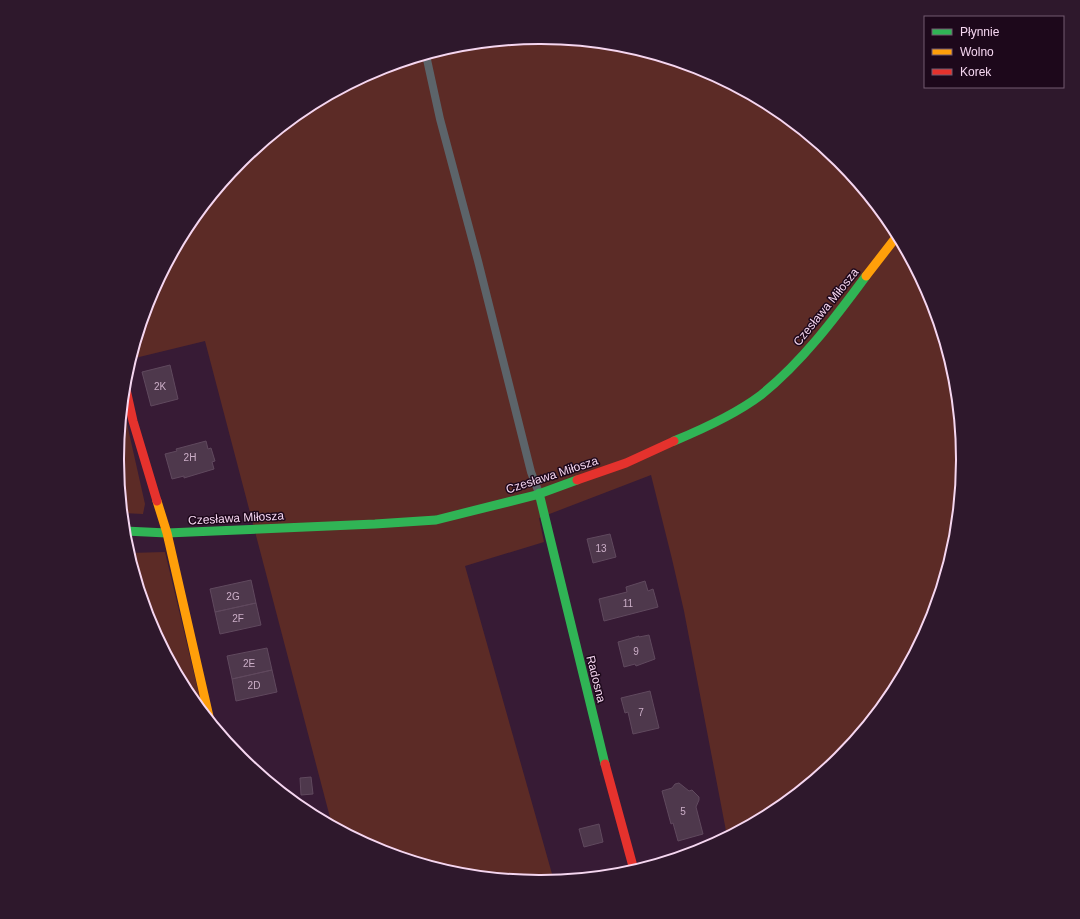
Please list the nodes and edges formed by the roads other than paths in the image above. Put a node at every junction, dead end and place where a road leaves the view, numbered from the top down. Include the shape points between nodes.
1 (427, 60) edge
2 (893, 241) edge
3 (129, 401) edge
4 (539, 493) junction
5 (131, 531) edge
6 (168, 533) junction
7 (207, 708) edge
8 (632, 864) edge

1 - 4 lane via 531,472
2 - 4 street, Czesława Miłosza via 839,312 792,367 760,395 721,419 652,452
3 - 6 street
4 - 6 street, Czesława Miłosza via 436,520
4 - 8 street, Radosna via 614,800
5 - 6 street, Czesława Miłosza
6 - 7 street

